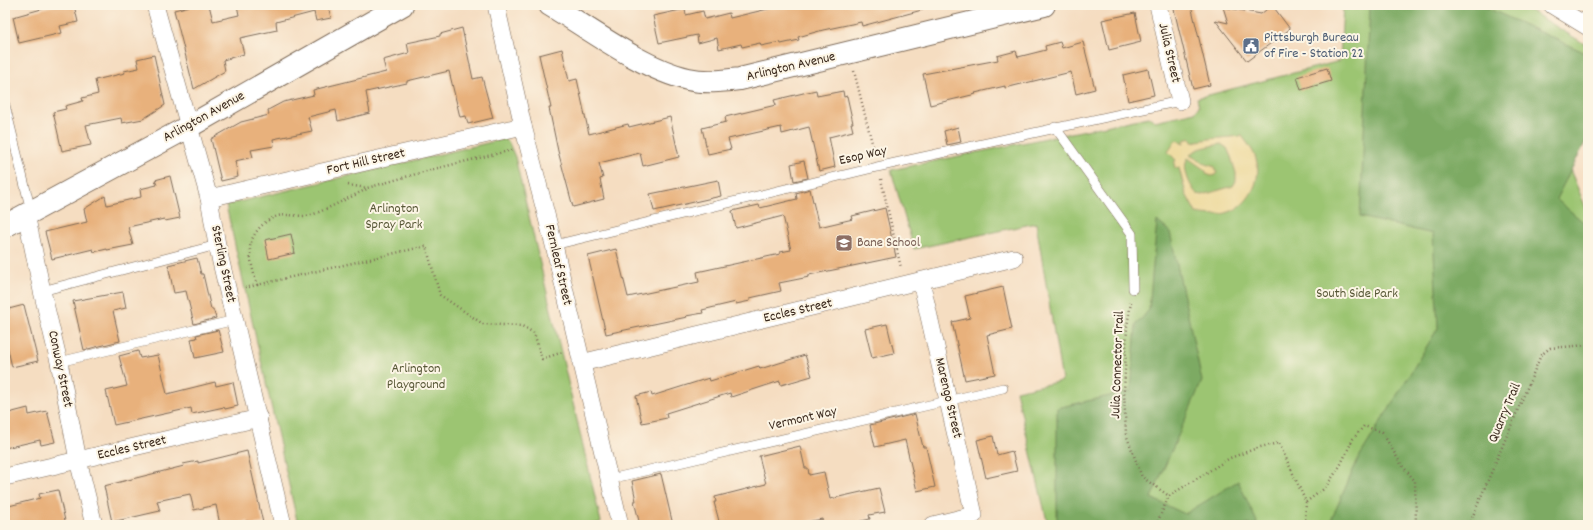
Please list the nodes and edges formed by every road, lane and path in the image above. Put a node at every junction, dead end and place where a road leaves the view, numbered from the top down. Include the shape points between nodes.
1 (155, 5) edge
2 (402, 5) edge
3 (496, 5) edge
4 (550, 5) edge
5 (1044, 5) edge
6 (1158, 5) edge
7 (1552, 5) edge
8 (1588, 27) edge
9 (1180, 101) joint
10 (5, 105) edge
11 (190, 126) junction
12 (523, 126) junction
13 (1055, 127) junction
14 (8, 130) edge
15 (516, 149) dead end
16 (446, 166) dead end
17 (367, 188) dead end
18 (209, 198) junction
19 (29, 212) junction
20 (5, 226) edge
21 (217, 245) junction
22 (554, 245) junction
23 (1014, 258) dead end
24 (921, 281) junction
25 (257, 285) junction
26 (244, 288) dead end
27 (1133, 289) joint
28 (42, 291) junction
29 (235, 320) junction
30 (1588, 345) edge
31 (564, 352) dead end
32 (59, 362) junction
33 (581, 362) junction
34 (1003, 388) dead end
35 (949, 400) junction
36 (259, 418) junction
37 (78, 460) junction
38 (5, 477) edge
39 (610, 479) junction
40 (1169, 496) junction
41 (1306, 502) junction
42 (94, 525) edge
43 (283, 525) edge
44 (620, 525) edge
45 (934, 525) edge
46 (1156, 525) edge
47 (1305, 525) edge
48 (1416, 525) edge
49 (1469, 525) edge

1 - 11 street, Sterling Street
2 - 11 street, Arlington Avenue
3 - 12 street, Fernleaf Street
4 - 5 street, Arlington Avenue via 654,67 687,79 713,82 740,79
6 - 9 street, Julia Street
7 - 8 street
9 - 13 lane, Esop Way
10 - 14 lane
11 - 18 street, Sterling Street
11 - 19 street, Arlington Avenue
12 - 18 street, Fort Hill Street
12 - 22 street, Fernleaf Street
13 - 22 lane, Esop Way
13 - 27 lane via 1132,234
14 - 19 lane
15 - 16 path
17 - 25 path via 313,214 299,217 275,216 261,225 254,235 250,248
18 - 21 street, Sterling Street
19 - 20 street, Arlington Avenue
19 - 28 street, Conway Street
21 - 28 lane
21 - 29 street, Sterling Street
22 - 33 street, Fernleaf Street
23 - 24 street, Eccles Street
24 - 33 street, Eccles Street
24 - 35 street, Marengo Street
25 - 26 path
25 - 31 path via 426,246 440,295 484,324 522,326 534,333 542,359
27 - 40 path, Julia Connector Trail via 1127,326 1124,392 1126,434 1142,477
28 - 32 street, Conway Street
29 - 32 lane
29 - 36 street, Sterling Street
30 - 49 path, Quarry Trail via 1550,348 1541,355
32 - 37 street, Conway Street
33 - 39 street, Fernleaf Street
34 - 35 lane, Vermont Way
35 - 39 lane, Vermont Way
35 - 45 street, Marengo Street via 974,515
36 - 37 street, Eccles Street
36 - 43 street, Sterling Street
37 - 38 street, Eccles Street
37 - 42 street, Conway Street
39 - 44 street, Fernleaf Street
40 - 41 path via 1230,458 1279,443
40 - 46 path
41 - 47 path
41 - 48 path via 1325,488 1340,466 1353,439 1364,426 1382,432 1401,464 1415,481

